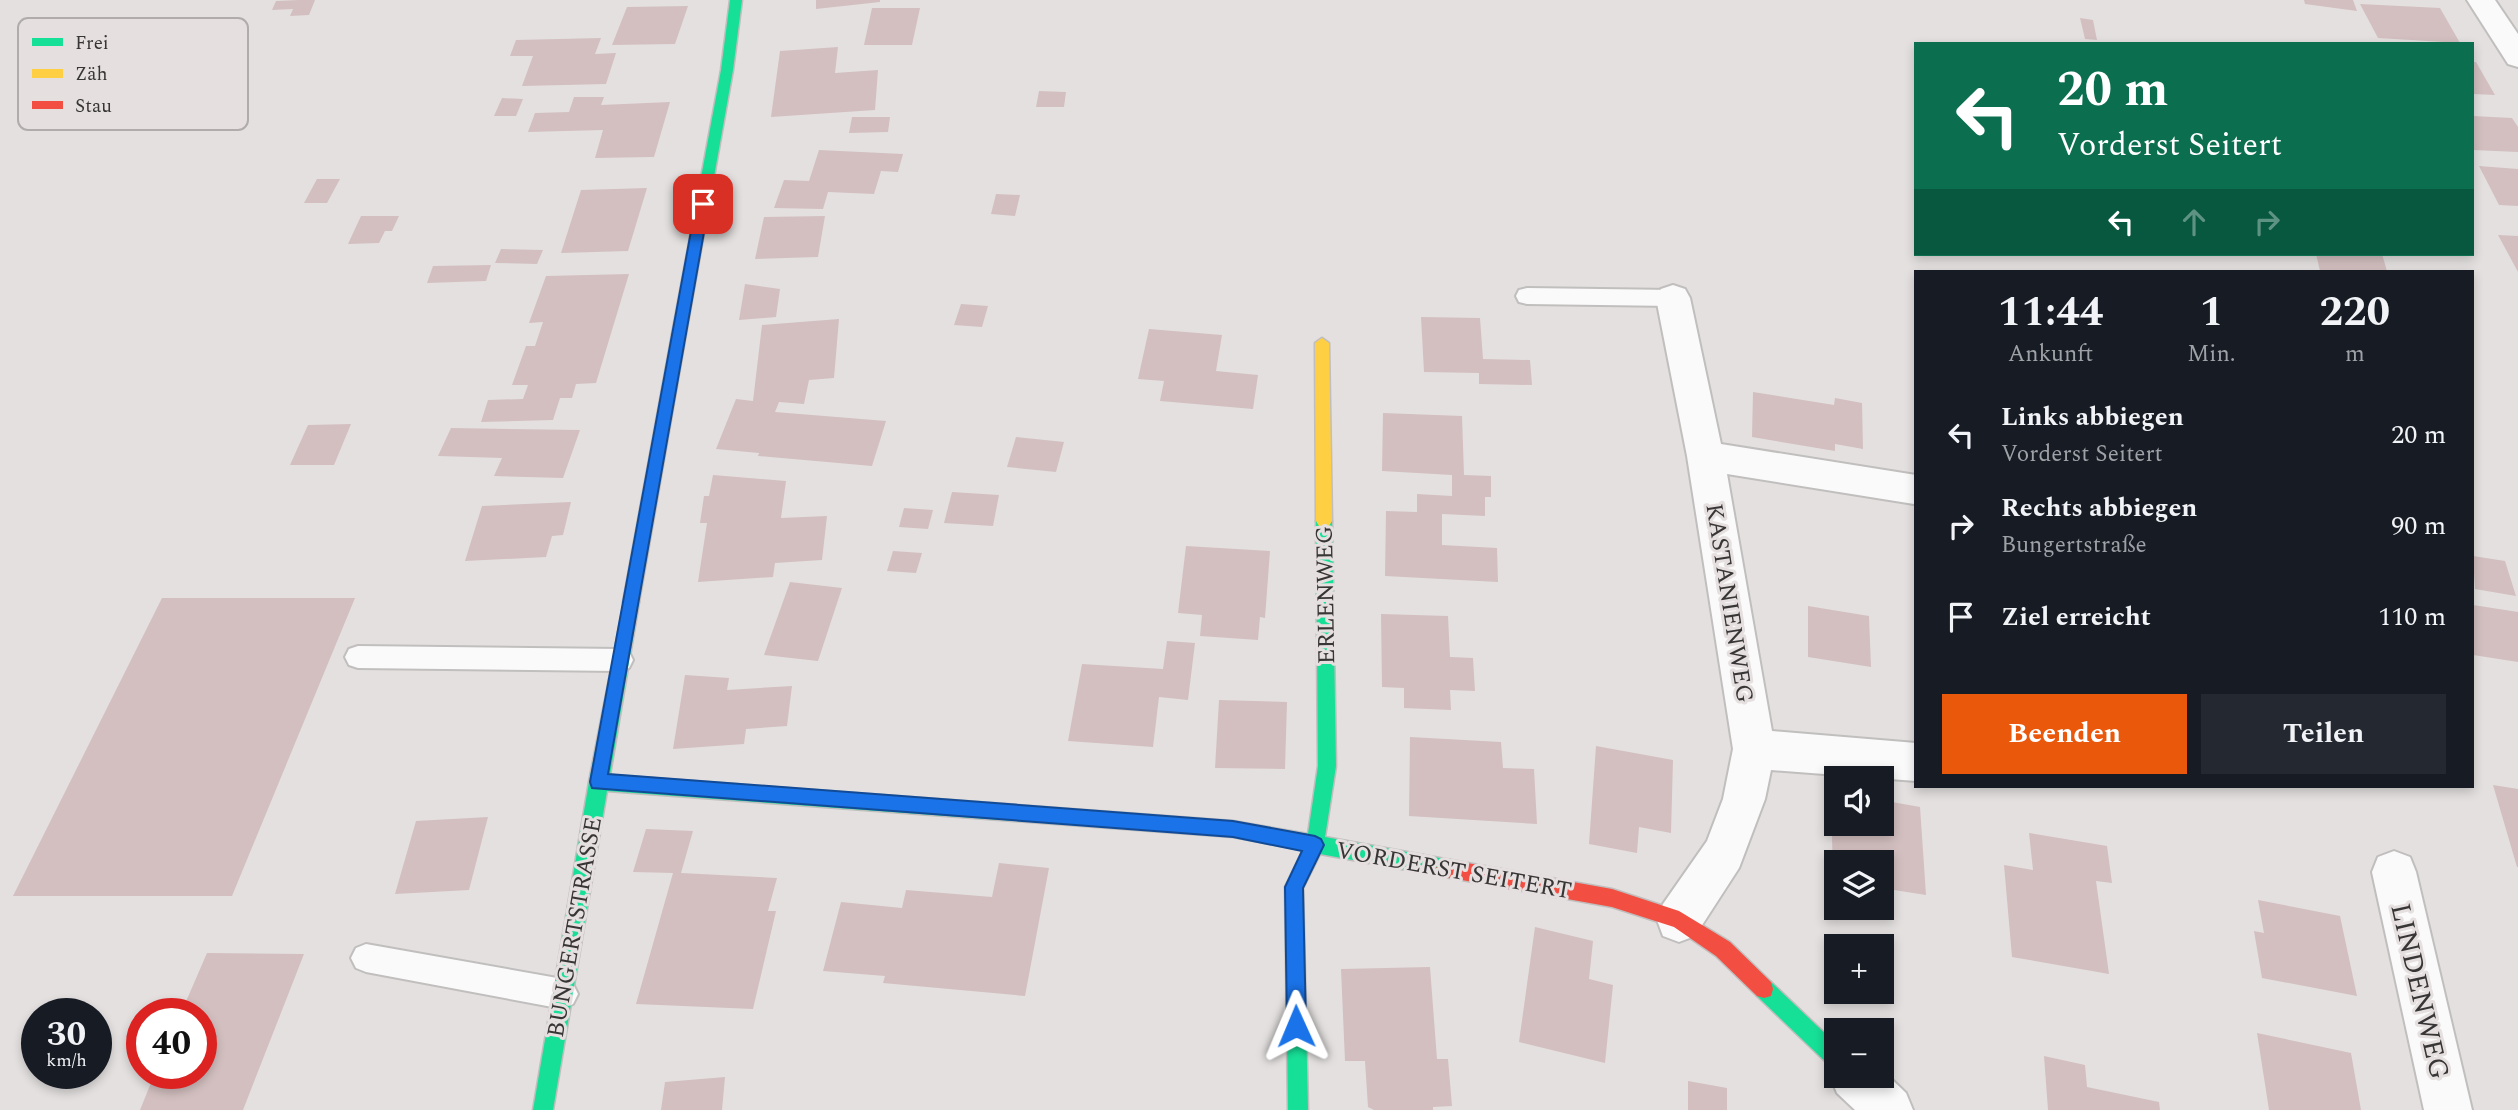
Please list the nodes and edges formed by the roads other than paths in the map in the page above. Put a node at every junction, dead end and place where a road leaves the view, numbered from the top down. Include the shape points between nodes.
1 (736, 0) edge
2 (2481, 0) edge
3 (2518, 57) edge
4 (1527, 296) dead end
5 (1673, 298) joint
6 (1322, 344) dead end
7 (1705, 456) junction
8 (1914, 489) dead end
9 (358, 657) dead end
10 (620, 660) junction
11 (1754, 749) junction
12 (1914, 762) edge
13 (598, 782) junction
14 (1315, 845) junction
15 (2394, 872) dead end
16 (1679, 920) junction
17 (366, 958) dead end
18 (562, 994) junction
19 (1824, 1046) edge
20 (1866, 1088) edge
21 (543, 1110) edge
22 (1298, 1110) edge
23 (1889, 1110) edge
24 (2448, 1110) edge

1 - 10 street, BUNGERTSTRASSE
2 - 3 street
4 - 5 lane, KASTANIENWEG
5 - 7 street, KASTANIENWEG
6 - 14 street, ERLENWEG via 1327,766
7 - 8 street
7 - 11 street, KASTANIENWEG
9 - 10 lane
10 - 13 street, BUNGERTSTRASSE
11 - 12 street
11 - 16 street, KASTANIENWEG via 1744,799 1724,853
13 - 14 street, VORDERST SEITERT via 1233,829
13 - 18 street, BUNGERTSTRASSE
14 - 16 street, VORDERST SEITERT via 1612,898
14 - 22 street, ERLENWEG via 1294,887
15 - 24 street, LINDENWEG
16 - 19 street, VORDERST SEITERT via 1723,949
17 - 18 lane
18 - 21 street, BUNGERTSTRASSE
20 - 23 street

